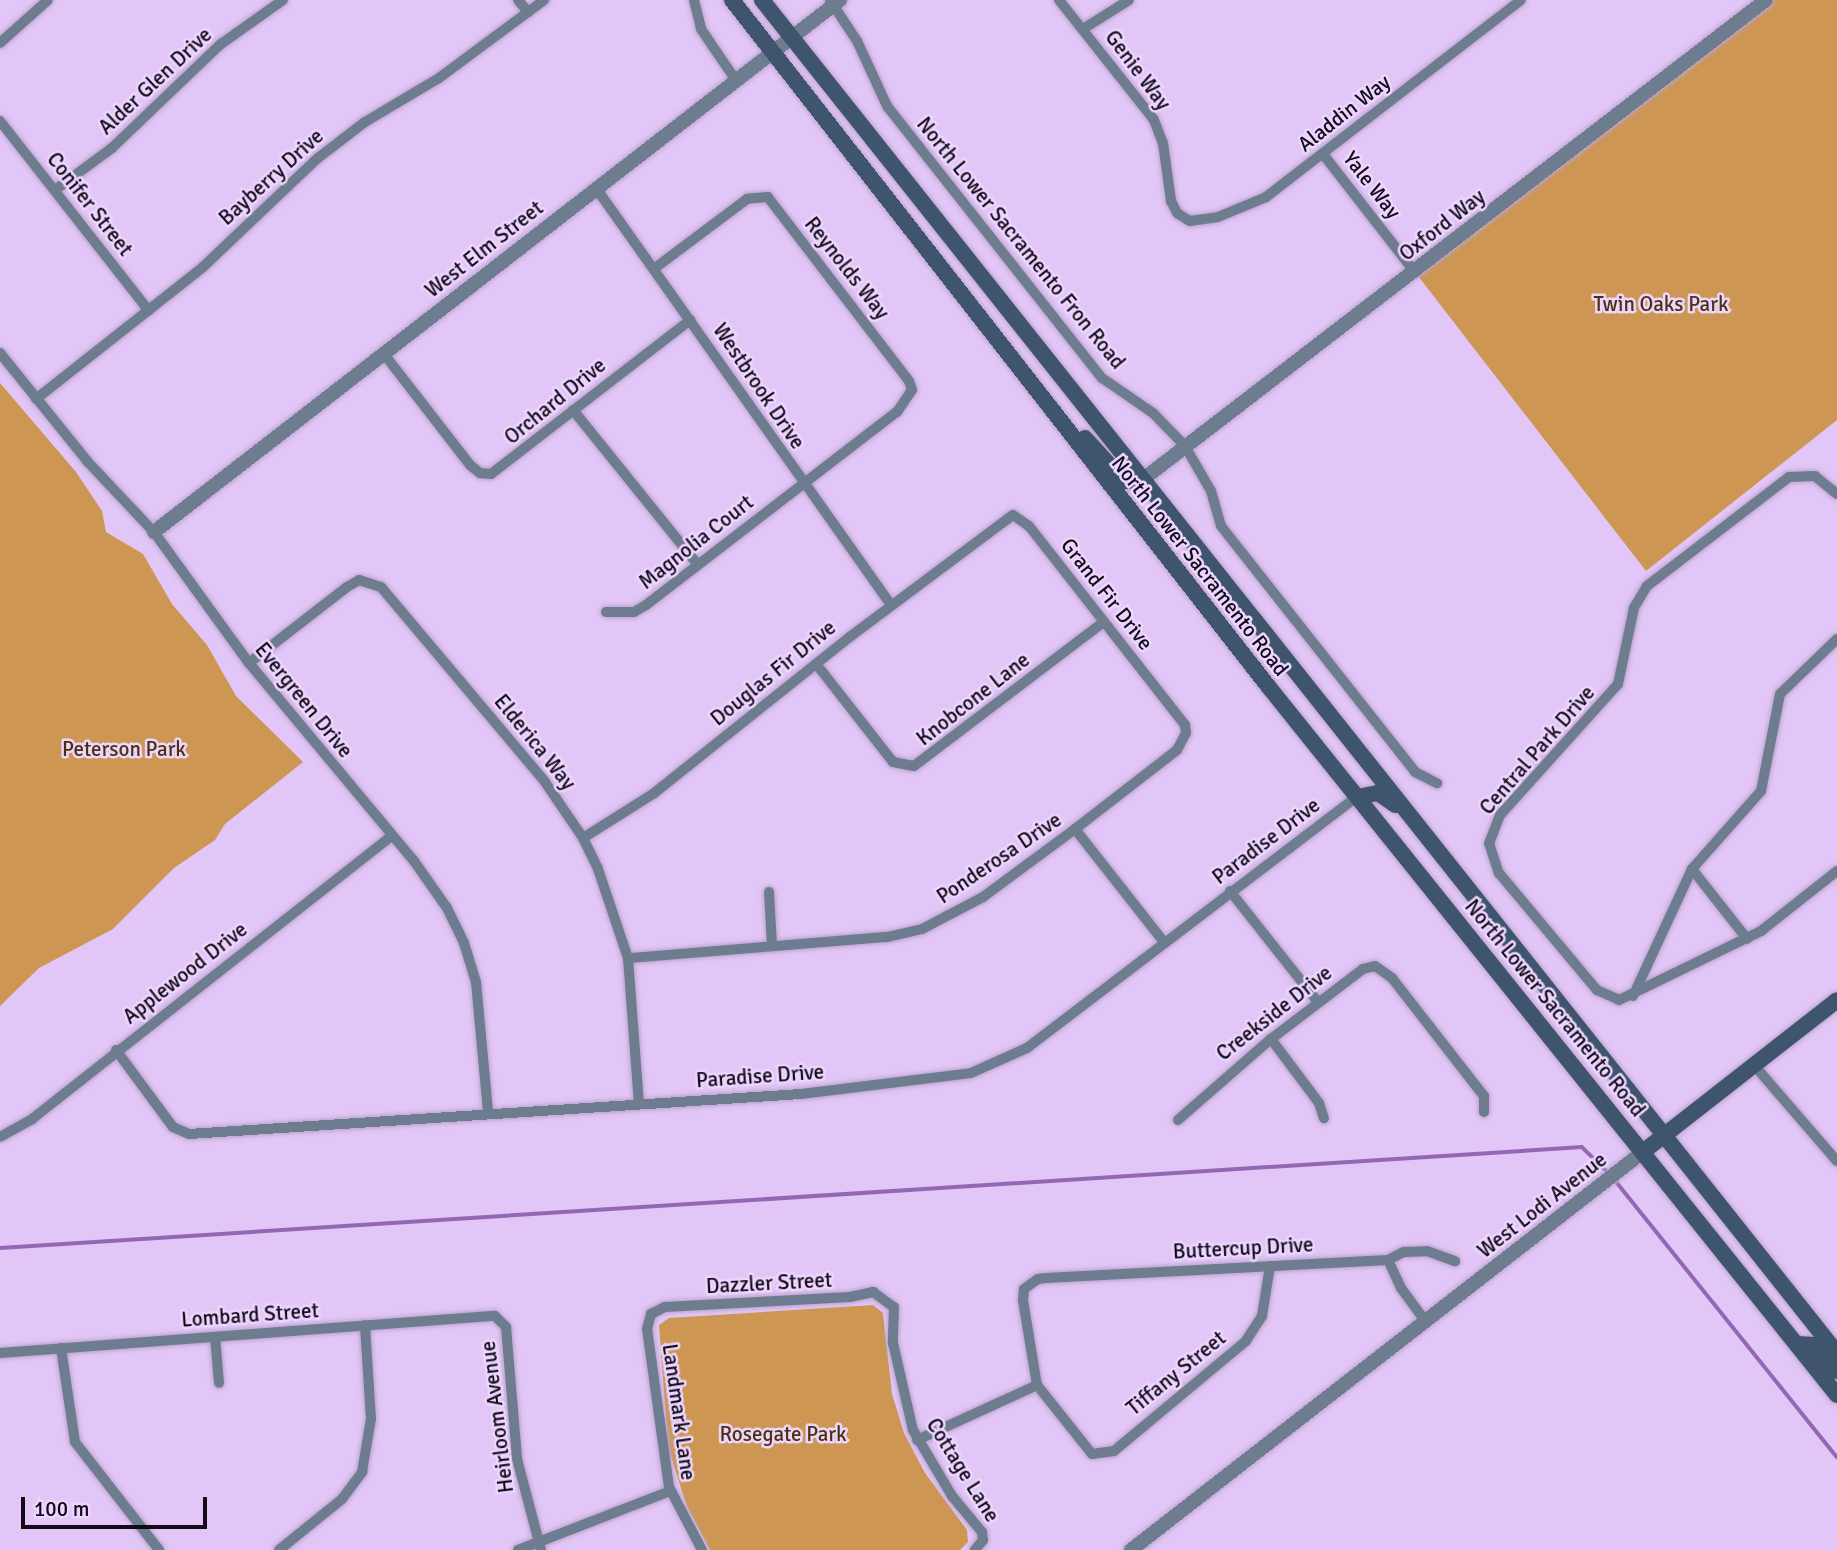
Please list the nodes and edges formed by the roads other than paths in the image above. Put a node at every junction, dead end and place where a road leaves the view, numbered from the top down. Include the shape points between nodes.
1 (48, 0) edge
2 (283, 0) edge
3 (519, 0) edge
4 (544, 0) edge
5 (694, 0) edge
6 (732, 0) edge
7 (762, 0) edge
8 (1059, 0) edge
9 (1129, 0) edge
10 (1521, 0) edge
11 (1766, 0) edge
12 (834, 2) edge
13 (528, 12) junction
14 (1083, 29) junction
15 (790, 36) junction
16 (0, 43) edge
17 (771, 50) junction
18 (735, 79) junction
19 (0, 121) edge
20 (1323, 154) junction
21 (596, 188) junction
22 (55, 190) junction
23 (1177, 213) joint
24 (655, 268) junction
25 (1415, 272) junction
26 (149, 311) junction
27 (690, 320) junction
28 (0, 353) edge
29 (384, 354) junction
30 (912, 390) joint
31 (36, 399) junction
32 (1042, 399) junction
33 (573, 410) junction
34 (1185, 446) junction
35 (1142, 480) junction
36 (802, 484) junction
37 (1837, 494) edge
38 (154, 532) junction
39 (985, 533) joint
40 (698, 565) junction
41 (891, 606) junction
42 (606, 612) dead end
43 (1104, 622) junction
44 (1837, 639) edge
45 (249, 663) junction
46 (817, 665) junction
47 (1185, 729) joint
48 (1437, 783) dead end
49 (1357, 797) junction
50 (1410, 818) junction
51 (1075, 829) junction
52 (392, 836) junction
53 (583, 838) junction
54 (1692, 869) junction
55 (1837, 871) edge
56 (769, 891) dead end
57 (1230, 891) junction
58 (1747, 939) junction
59 (1164, 942) junction
60 (772, 945) junction
61 (628, 958) junction
62 (1633, 996) junction
63 (1837, 1000) edge
64 (1318, 1002) junction
65 (1271, 1039) junction
66 (116, 1050) junction
67 (1754, 1065) junction
68 (639, 1104) junction
69 (488, 1111) junction
70 (1484, 1112) dead end
71 (1324, 1118) dead end
72 (1178, 1120) dead end
73 (1664, 1136) junction
74 (0, 1137) edge
75 (1644, 1152) junction
76 (1837, 1161) edge
77 (1388, 1259) junction
78 (1455, 1261) dead end
79 (1270, 1266) junction
80 (888, 1299) joint
81 (651, 1314) joint
82 (502, 1321) joint
83 (1426, 1322) junction
84 (365, 1325) junction
85 (215, 1337) junction
86 (1797, 1344) junction
87 (61, 1348) junction
88 (0, 1353) edge
89 (1837, 1353) edge
90 (1837, 1371) edge
91 (219, 1383) dead end
92 (1037, 1385) junction
93 (1837, 1395) edge
94 (917, 1440) junction
95 (670, 1491) junction
96 (538, 1545) edge
97 (159, 1550) edge
98 (279, 1550) edge
99 (518, 1550) edge
100 (702, 1550) edge
101 (975, 1550) edge
102 (1130, 1550) edge

1 - 16 street
2 - 22 street, Alder Glen Drive via 221,44 113,148
3 - 13 street
4 - 13 street, Bayberry Drive
5 - 18 street via 701,29
6 - 17 main road, North Lower Sacramento Road
7 - 15 main road, North Lower Sacramento Road
8 - 14 street, Genie Way
9 - 14 street
10 - 20 street, Aladdin Way
11 - 25 street, Oxford Way
12 - 15 street, West Elm Street
12 - 34 street, North Lower Sacramento Fron Road via 887,106 1014,268 1102,377 1153,413
13 - 26 street, Bayberry Drive via 318,158 203,267
14 - 23 street, Genie Way via 1158,127
15 - 17 street, West Elm Street
15 - 35 main road, North Lower Sacramento Road
17 - 18 street, West Elm Street
17 - 32 main road, North Lower Sacramento Road
18 - 21 street, West Elm Street
19 - 22 street, Conifer Street
20 - 23 street, Aladdin Way via 1254,205 1190,221
20 - 25 street, Yale Way
21 - 24 street, Westbrook Drive
21 - 29 street, West Elm Street
22 - 26 street, Conifer Street
24 - 27 street, Westbrook Drive
24 - 30 street, Reynolds Way via 738,206 758,195 768,198
25 - 34 street, Oxford Way
26 - 31 street, Bayberry Drive
27 - 33 street, Orchard Drive
27 - 36 street, Westbrook Drive
28 - 31 street, Evergreen Drive
29 - 33 street, Orchard Drive via 480,473 491,474
29 - 38 street, West Elm Street
30 - 36 street, Magnolia Court via 897,412
31 - 38 street, Evergreen Drive
32 - 35 main road via 1066,415 1124,481
32 - 49 main road, North Lower Sacramento Road
33 - 40 street
34 - 35 street, Oxford Way
34 - 48 street, North Lower Sacramento Fron Road via 1211,491 1222,526 1415,772
35 - 50 main road, North Lower Sacramento Road
36 - 40 street, Magnolia Court
36 - 41 street, Westbrook Drive
37 - 62 street, Central Park Drive via 1815,476 1789,477 1647,586 1634,608 1618,684 1492,830 1489,843 1499,873 1597,990 1619,1000
38 - 45 street, Evergreen Drive
39 - 41 street, Douglas Fir Drive
39 - 43 street, Grand Fir Drive via 1003,519 1020,517
40 - 42 street, Magnolia Court via 634,612
41 - 46 street, Douglas Fir Drive
43 - 46 street, Knobcone Lane via 914,766 893,762
43 - 47 street, Grand Fir Drive
44 - 54 street via 1780,694 1761,791
45 - 52 street, Evergreen Drive
45 - 53 street, Elderica Way via 347,587 359,580 376,582 545,782
46 - 53 street, Douglas Fir Drive via 653,794
47 - 51 street, Ponderosa Drive via 1177,750
49 - 50 main road via 1378,793
49 - 57 street, Paradise Drive
49 - 75 main road, North Lower Sacramento Road
50 - 73 main road, North Lower Sacramento Road
51 - 59 street
51 - 60 street, Ponderosa Drive via 983,897 922,929 886,937
52 - 66 street, Applewood Drive
52 - 69 street, Evergreen Drive via 447,908 471,961 481,1013
53 - 61 street, Elderica Way
54 - 58 street
54 - 62 street
55 - 58 street
56 - 60 street
57 - 59 street, Paradise Drive
57 - 64 street
58 - 62 street
59 - 68 street, Paradise Drive via 1027,1048 971,1073 801,1094
60 - 61 street, Ponderosa Drive
61 - 68 street, Elderica Way
63 - 67 main road, West Lodi Avenue
64 - 65 street, Creekside Drive
64 - 70 street, Creekside Drive via 1363,969 1375,966 1398,986 1484,1096
65 - 71 street via 1319,1103
65 - 72 street, Creekside Drive
66 - 69 street, Paradise Drive via 173,1127 189,1134
66 - 74 street, Applewood Drive via 32,1119
67 - 73 main road, West Lodi Avenue
67 - 76 street
68 - 69 street, Paradise Drive
73 - 75 main road, West Lodi Avenue
73 - 89 main road, North Lower Sacramento Road
75 - 83 street, West Lodi Avenue
75 - 86 main road, North Lower Sacramento Road
77 - 78 street, Buttercup Drive via 1427,1251
77 - 79 street, Buttercup Drive
77 - 83 street
79 - 92 street, Buttercup Drive via 1046,1278 1030,1283 1024,1289 1024,1308
79 - 92 street, Tiffany Street via 1262,1316 1246,1341 1114,1451 1098,1456 1085,1448
80 - 81 street, Dazzler Street via 873,1292 665,1307
80 - 94 street, Cottage Lane via 894,1307 893,1343 904,1406
81 - 95 street, Landmark Lane via 647,1329
82 - 84 street, Lombard Street via 495,1316
82 - 96 street, Heirloom Avenue via 517,1459
83 - 102 street, West Lodi Avenue
84 - 85 street, Lombard Street
84 - 98 street via 372,1419 362,1472 342,1499
85 - 87 street, Lombard Street
85 - 91 street
86 - 90 main road via 1815,1345
86 - 93 main road, North Lower Sacramento Road
87 - 88 street, Lombard Street
87 - 97 street via 75,1443
92 - 94 street
94 - 101 street, Cottage Lane via 953,1496 977,1523 983,1540
95 - 96 street
95 - 100 street, Landmark Lane
96 - 99 street

